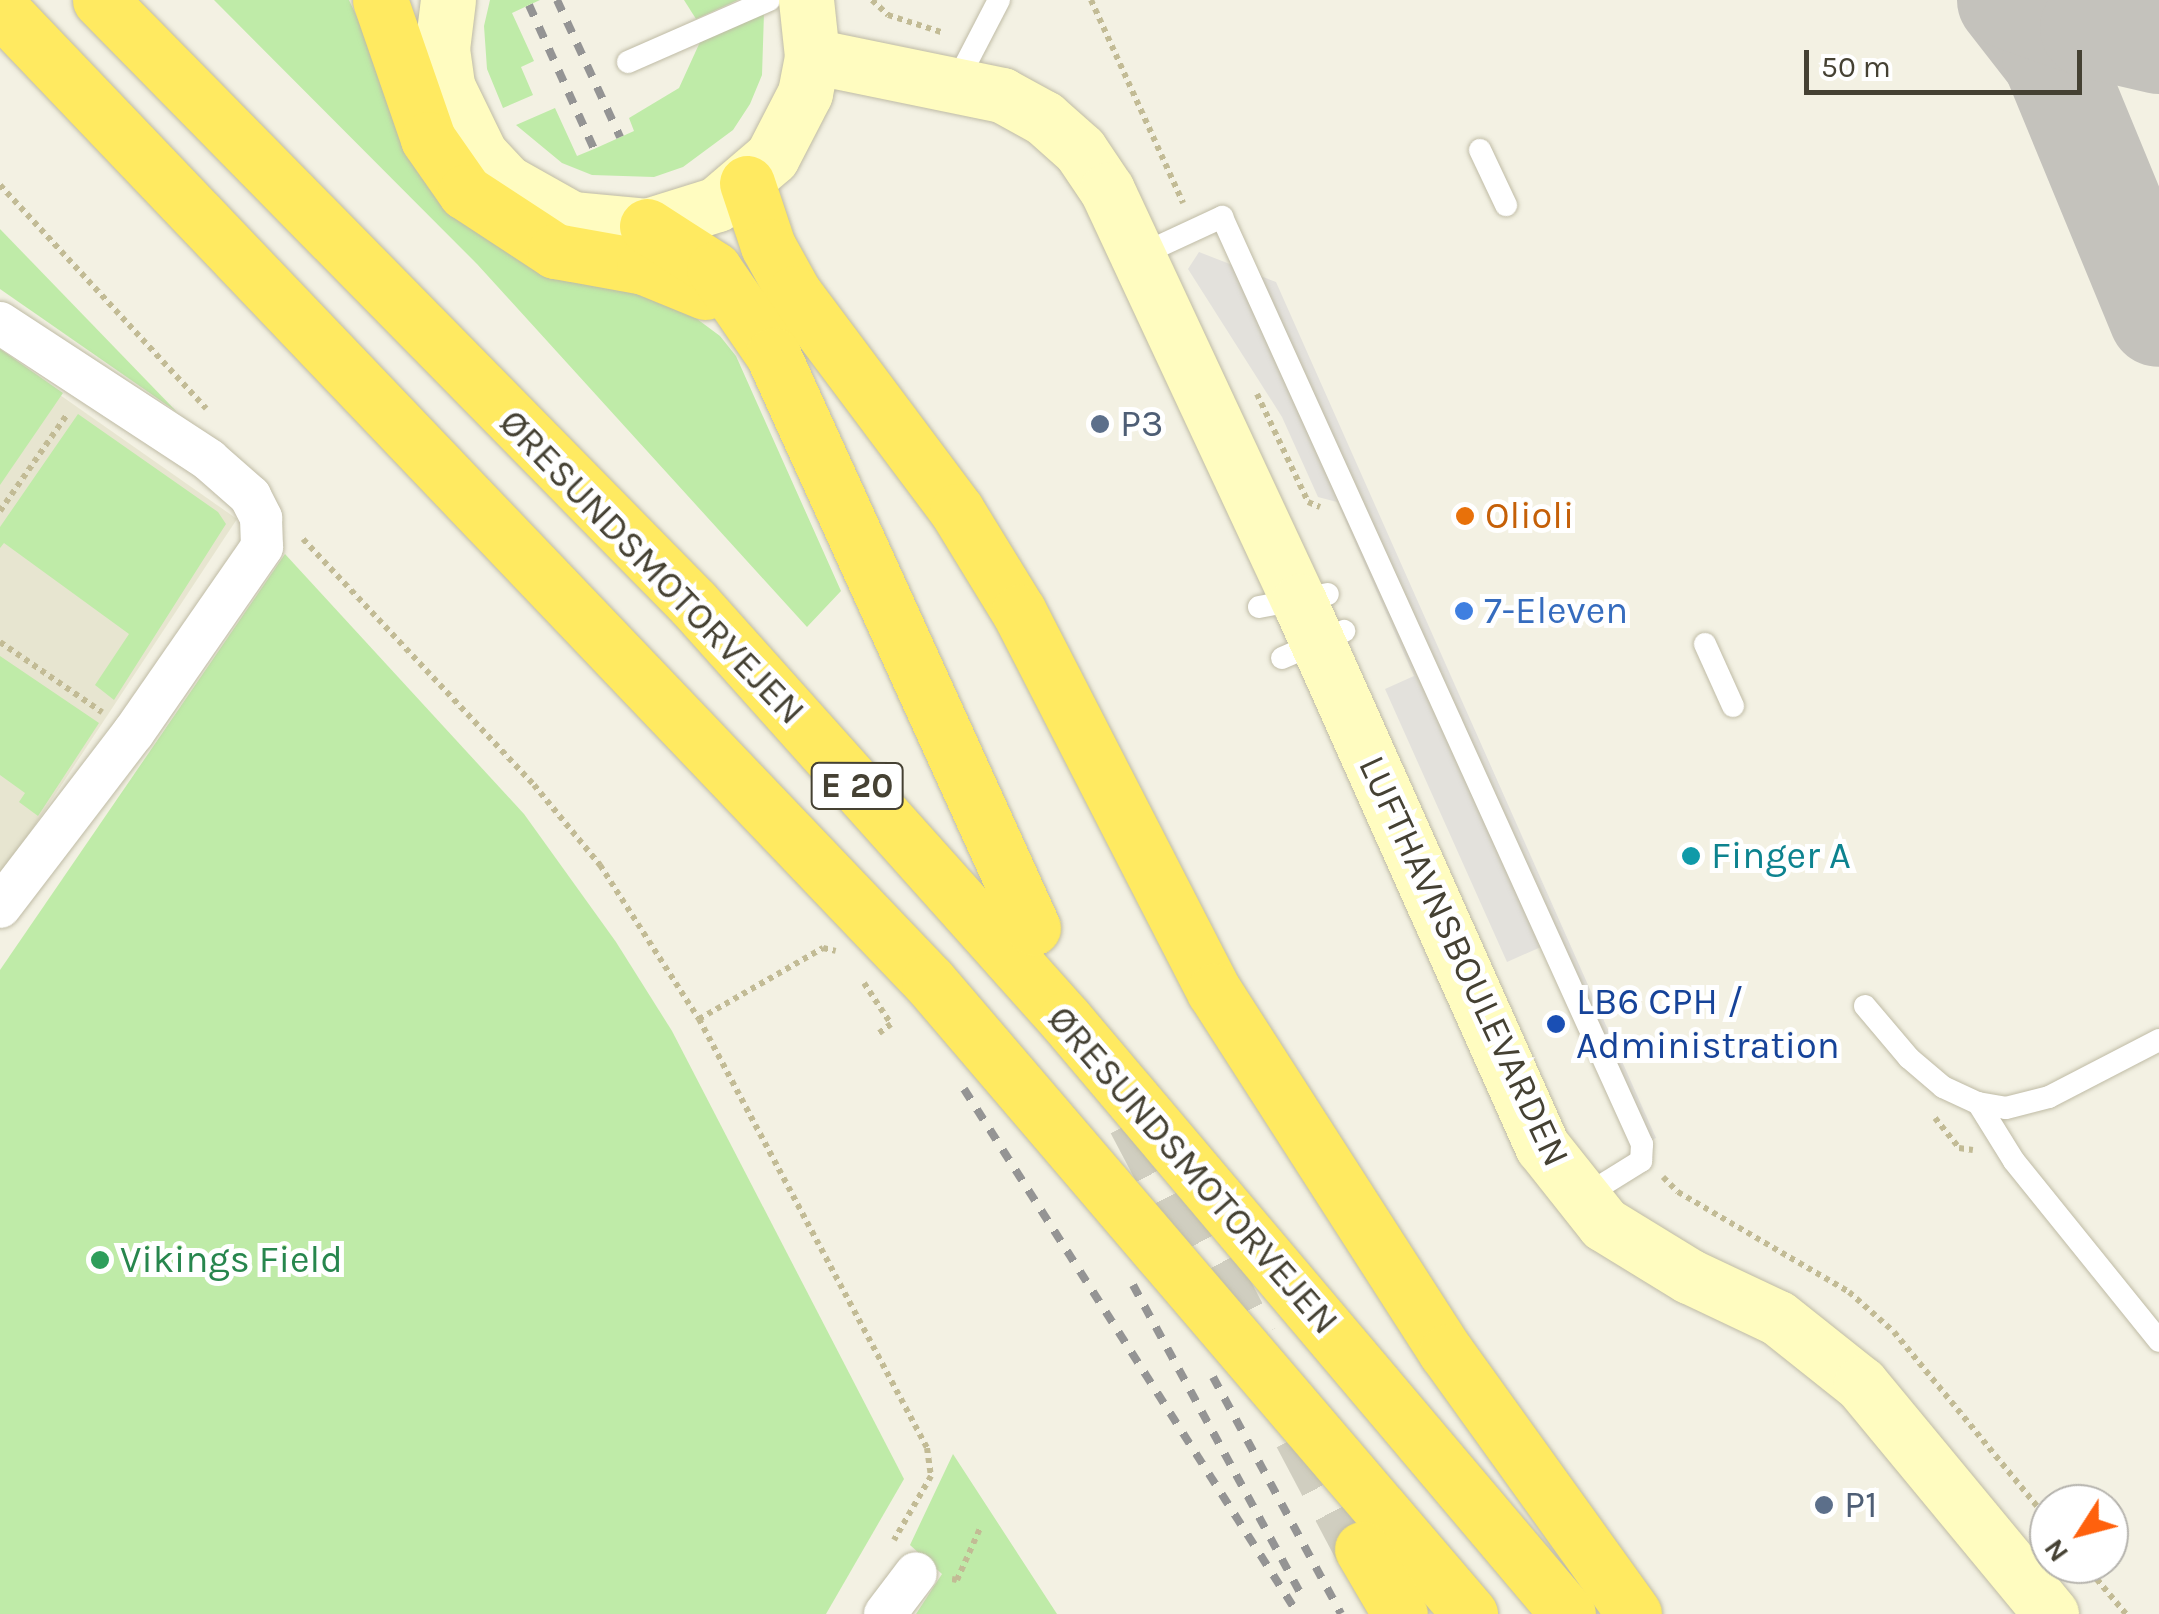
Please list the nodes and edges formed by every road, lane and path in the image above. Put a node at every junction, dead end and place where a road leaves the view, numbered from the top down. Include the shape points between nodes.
1 (100, 0) edge
2 (380, 0) edge
3 (768, 0) edge
4 (806, 0) edge
5 (999, 0) edge
6 (1091, 0) edge
7 (444, 4) edge
8 (0, 8) edge
9 (812, 56) junction
10 (628, 62) dead end
11 (957, 81) junction
12 (1480, 150) dead end
13 (747, 184) junction
14 (0, 185) edge
15 (1506, 205) dead end
16 (1222, 217) junction
17 (647, 226) junction
18 (1138, 256) junction
19 (1160, 306) junction
20 (740, 307) junction
21 (0, 322) edge
22 (89, 384) junction
23 (1231, 400) junction
24 (209, 460) junction
25 (0, 512) edge
26 (1338, 516) dead end
27 (279, 526) junction
28 (1301, 619) junction
29 (0, 642) edge
30 (1705, 644) dead end
31 (1733, 706) dead end
32 (133, 733) junction
33 (0, 907) edge
34 (1033, 928) dead end
35 (842, 958) dead end
36 (852, 968) dead end
37 (1865, 1006) dead end
38 (699, 1019) junction
39 (879, 1033) dead end
40 (2159, 1040) edge
41 (1978, 1103) junction
42 (1595, 1190) junction
43 (2159, 1340) edge
44 (1362, 1549) tunnel mouth
45 (2029, 1552) edge
46 (900, 1566) joint
47 (2033, 1584) edge
48 (2043, 1584) edge
49 (2061, 1584) edge
50 (2101, 1584) edge
51 (885, 1614) edge
52 (1400, 1614) edge
53 (1470, 1614) edge
54 (1568, 1614) edge
55 (1634, 1614) edge
56 (2029, 1614) edge
57 (2051, 1614) edge
58 (2093, 1614) edge
59 (2126, 1614) edge

1 - 54 highway, ØRESUNDSMOTORVEJEN / E 20 via 693,604 1064,1019
2 - 20 highway via 428,139 465,192 555,251 644,266
3 - 10 lane
4 - 9 street
5 - 11 lane
6 - 16 path via 1184,204
7 - 17 street via 447,86 480,154 522,193 572,219
8 - 53 highway, ØRESUNDSMOTORVEJEN / E 20 via 930,981
9 - 11 street, LUFTHAVNSBOULEVARDEN
9 - 13 street via 792,126
11 - 18 street, LUFTHAVNSBOULEVARDEN via 1044,118 1080,150
12 - 15 lane
13 - 17 street via 717,204
13 - 55 highway via 768,246 794,292 956,511 1020,612 1214,992 1446,1352
14 - 24 path via 91,291 215,417
16 - 18 lane
16 - 42 lane via 1642,1144 1641,1161
17 - 20 highway via 714,269
18 - 19 street, LUFTHAVNSBOULEVARDEN
19 - 23 street, LUFTHAVNSBOULEVARDEN
19 - 28 street, LUFTHAVNSBOULEVARDEN via 1254,434
20 - 34 highway via 773,355
21 - 22 street
22 - 24 street
22 - 25 path
23 - 26 path via 1308,502
23 - 28 street, LUFTHAVNSBOULEVARDEN
24 - 27 street
27 - 32 street
27 - 38 path via 545,799 600,866
28 - 42 street, LUFTHAVNSBOULEVARDEN
29 - 32 path
30 - 31 lane
32 - 33 street
35 - 38 path via 823,948
36 - 39 path via 891,1024
37 - 41 lane via 1944,1087
38 - 46 path via 927,1448 931,1476
40 - 41 lane via 2049,1098 2006,1108
41 - 43 lane via 2014,1161
42 - 45 street, LUFTHAVNSBOULEVARDEN via 1797,1289 1853,1331
44 - 52 highway
46 - 51 street
47 - 56 lane
48 - 57 street, LUFTHAVNSBOULEVARDEN
49 - 58 street, LUFTHAVNSBOULEVARDEN
50 - 59 path

